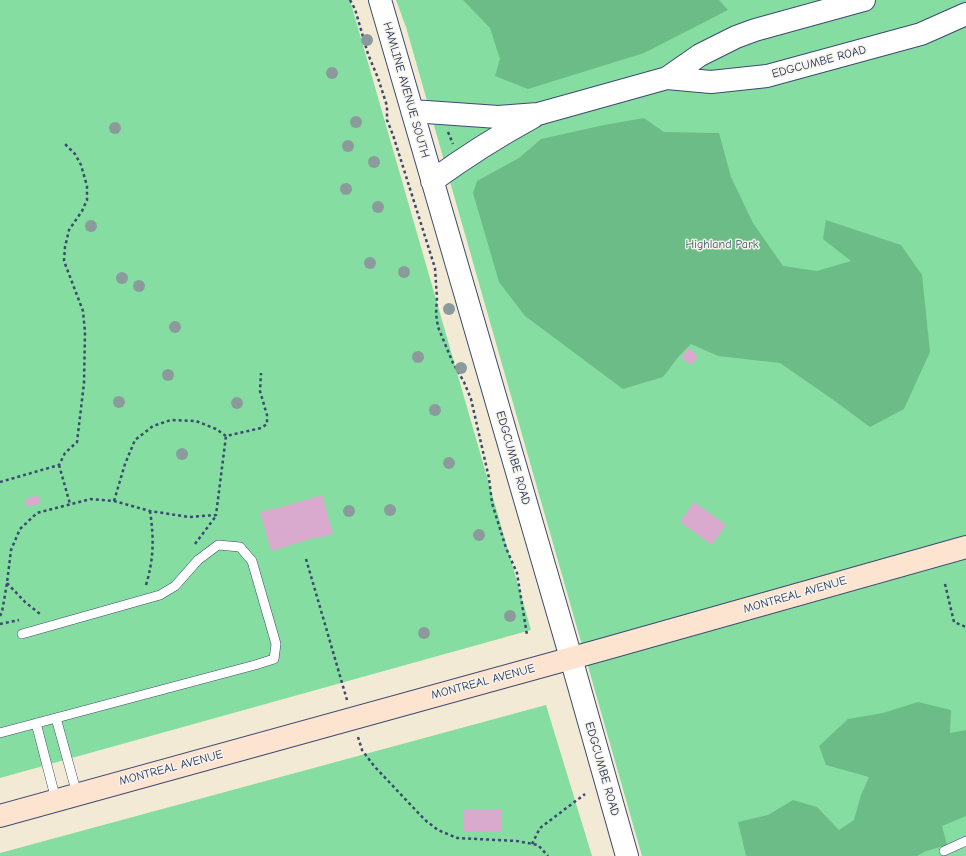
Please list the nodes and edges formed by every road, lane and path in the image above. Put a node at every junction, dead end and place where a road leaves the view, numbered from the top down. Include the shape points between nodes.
1 (350, 0) edge
2 (380, 0) edge
3 (864, 0) edge
4 (966, 14) edge
5 (667, 78) junction
6 (412, 111) junction
7 (538, 114) junction
8 (64, 143) dead end
9 (432, 181) junction
10 (260, 373) dead end
11 (226, 436) junction
12 (59, 465) junction
13 (0, 482) edge
14 (114, 501) junction
15 (70, 504) junction
16 (150, 511) junction
17 (216, 516) junction
18 (193, 547) dead end
19 (966, 547) edge
20 (306, 559) dead end
21 (152, 582) dead end
22 (7, 583) junction
23 (945, 584) dead end
24 (0, 616) edge
25 (34, 616) dead end
26 (20, 619) dead end
27 (0, 624) edge
28 (966, 627) edge
29 (22, 634) dead end
30 (527, 634) dead end
31 (571, 658) junction
32 (56, 718) junction
33 (353, 718) junction
34 (36, 724) junction
35 (0, 733) edge
36 (585, 794) dead end
37 (66, 797) junction
38 (0, 816) edge
39 (966, 841) edge
40 (532, 844) junction
41 (944, 851) dead end
42 (548, 856) edge
43 (627, 856) edge

1 - 30 path via 387,106 387,120 435,268 438,327 471,399 489,478 492,503 517,573
2 - 6 street, HAMLINE AVENUE SOUTH
3 - 5 street, EDGCUMBE ROAD via 736,37 700,55
4 - 5 street, EDGCUMBE ROAD via 921,34 767,76 711,82
5 - 7 street, EDGCUMBE ROAD
6 - 7 street, EDGCUMBE ROAD via 498,117
6 - 9 street, HAMLINE AVENUE SOUTH
7 - 9 street, EDGCUMBE ROAD via 498,136
8 - 12 path via 81,165 87,186 87,200 69,230 64,261 83,311 85,332 84,383 77,442 65,453
9 - 31 street, EDGCUMBE ROAD
10 - 11 path via 260,391 267,424 261,428
11 - 14 path via 196,421 171,420 153,426 135,440
11 - 17 path
12 - 13 path
12 - 15 path
14 - 15 path via 91,499
14 - 16 path
15 - 22 path via 37,512 20,529 11,550
16 - 17 path via 189,517
16 - 21 path via 153,554 146,585
17 - 18 path
19 - 31 main road, MONTREAL AVENUE
20 - 33 path
22 - 24 path
22 - 25 path via 40,614
23 - 28 path via 954,622
26 - 27 path
29 - 32 lane via 160,595 175,586 198,560 218,545 240,547 252,561 276,644 274,658
31 - 33 main road, MONTREAL AVENUE
31 - 43 street, EDGCUMBE ROAD
32 - 34 lane
32 - 37 lane
33 - 37 main road, MONTREAL AVENUE
33 - 40 path via 362,750 374,766 425,820 438,830 457,838
34 - 35 lane
34 - 37 lane
36 - 40 path via 540,828
37 - 38 main road, MONTREAL AVENUE
39 - 41 lane
40 - 42 path via 538,845

